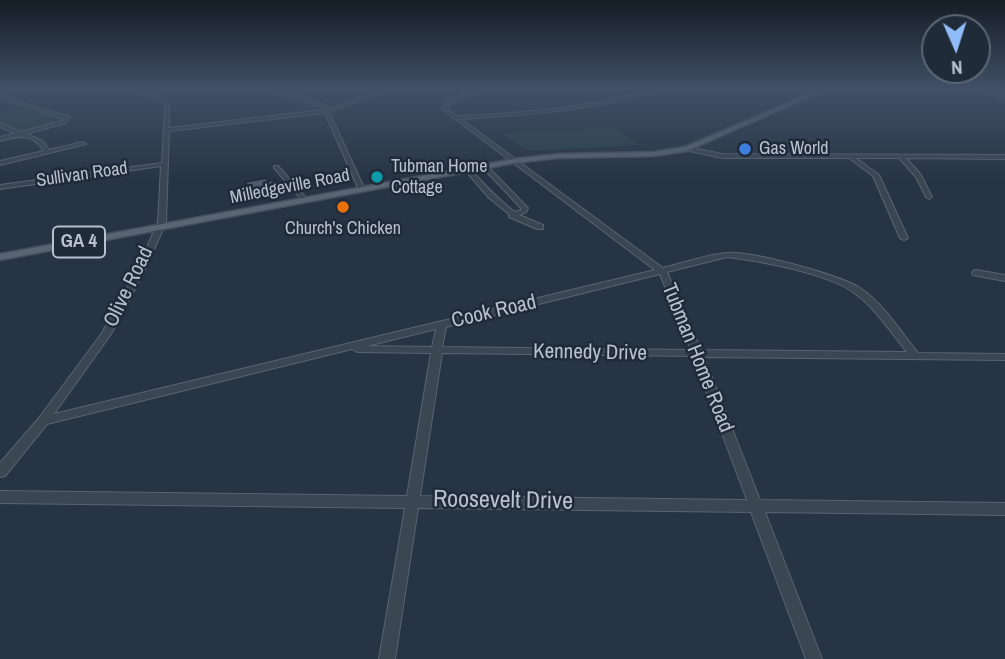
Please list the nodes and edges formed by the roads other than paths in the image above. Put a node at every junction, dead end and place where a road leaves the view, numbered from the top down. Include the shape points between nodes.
1 (65, 121) edge
2 (166, 121) edge
3 (244, 121) edge
4 (330, 121) edge
5 (459, 121) edge
6 (752, 121) edge
7 (0, 125) edge
8 (166, 130) junction
9 (20, 134) junction
10 (0, 139) edge
11 (83, 144) dead end
12 (687, 149) junction
13 (47, 152) junction
14 (850, 157) junction
15 (901, 157) junction
16 (1005, 157) edge
17 (514, 161) junction
18 (0, 163) edge
19 (164, 164) junction
20 (276, 167) dead end
21 (485, 167) junction
22 (468, 170) junction
23 (0, 187) edge
24 (362, 190) junction
25 (929, 197) dead end
26 (305, 200) junction
27 (512, 215) junction
28 (540, 227) dead end
29 (158, 228) junction
30 (904, 237) dead end
31 (0, 257) edge
32 (663, 272) junction
33 (975, 273) dead end
34 (1005, 278) edge
35 (441, 325) junction
36 (342, 348) junction
37 (436, 351) junction
38 (698, 355) junction
39 (915, 356) junction
40 (1005, 357) edge
41 (43, 421) junction
42 (0, 472) edge
43 (0, 496) edge
44 (412, 500) junction
45 (754, 504) junction
46 (1005, 509) edge
47 (387, 659) edge
48 (814, 659) edge

1 - 9 street
2 - 8 street, Olive Road
3 - 8 street
4 - 24 street
5 - 17 street, Tubman Home Road
6 - 12 main road, GA 4
7 - 9 street
8 - 19 street, Olive Road
9 - 10 street
9 - 13 street via 41,142
11 - 13 street
12 - 14 street, Milledgeville Road via 722,156
12 - 17 main road, Milledgeville Road / GA 4
13 - 18 street
14 - 15 street, Milledgeville Road
14 - 30 street via 876,176
15 - 16 street, Milledgeville Road
15 - 25 street via 919,176
17 - 21 main road, Milledgeville Road / GA 4
17 - 32 street, Tubman Home Road
19 - 23 street, Sullivan Road
19 - 29 street, Olive Road
20 - 26 street
21 - 22 main road, Milledgeville Road / GA 4
21 - 27 street via 525,208
22 - 24 main road, Milledgeville Road / GA 4
22 - 27 street
24 - 26 main road, Milledgeville Road / GA 4
26 - 29 main road, Milledgeville Road / GA 4
27 - 28 street
29 - 31 main road, Milledgeville Road / GA 4
29 - 41 street, Olive Road via 106,334
32 - 35 street, Cook Road
32 - 38 street, Tubman Home Road
32 - 39 street, Cook Road via 741,255 839,282 857,290
33 - 34 street
35 - 36 street, Cook Road
35 - 37 street
36 - 37 street, Kennedy Drive
36 - 41 street, Cook Road
37 - 38 street, Kennedy Drive
37 - 44 street
38 - 39 street, Kennedy Drive
38 - 45 street, Tubman Home Road
39 - 40 street, Kennedy Drive
41 - 42 street, Olive Road
43 - 44 street, Roosevelt Drive
44 - 45 street, Roosevelt Drive
44 - 47 street
45 - 46 street, Roosevelt Drive
45 - 48 street, Tubman Home Road

